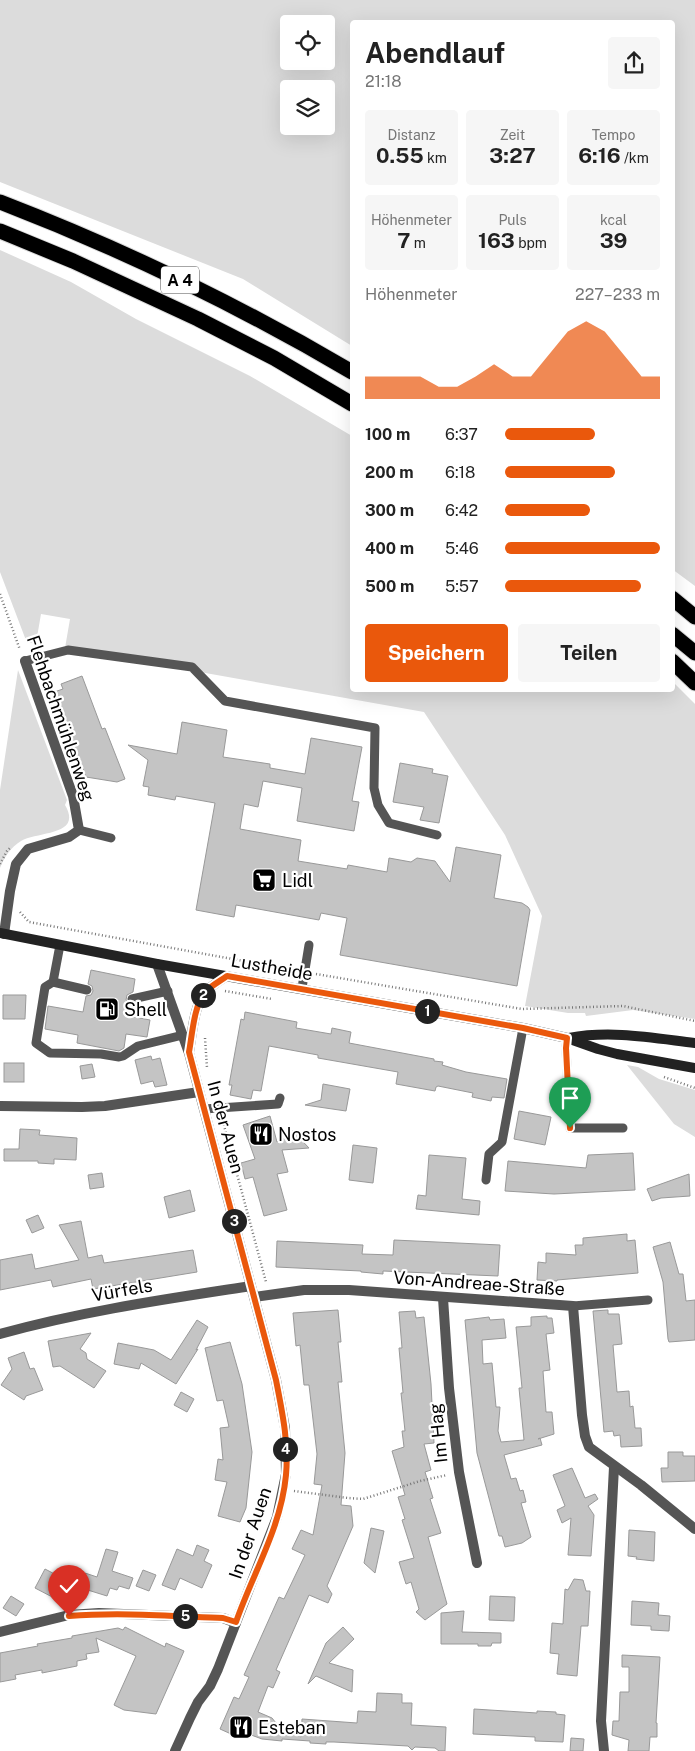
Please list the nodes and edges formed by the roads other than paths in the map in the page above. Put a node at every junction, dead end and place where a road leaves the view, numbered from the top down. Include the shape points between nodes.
1 (0, 202) edge
2 (0, 230) edge
3 (350, 371) edge
4 (350, 403) edge
5 (675, 594) edge
6 (675, 600) edge
7 (695, 605) edge
8 (695, 617) edge
9 (675, 636) edge
10 (695, 653) edge
11 (25, 661) joint
12 (675, 663) edge
13 (695, 683) edge
14 (79, 830) junction
15 (437, 835) dead end
16 (110, 838) dead end
17 (2, 934) edge
18 (60, 945) junction
19 (309, 945) dead end
20 (157, 964) junction
21 (227, 976) junction
22 (54, 982) junction
23 (302, 988) junction
24 (87, 990) dead end
25 (168, 991) junction
26 (132, 999) dead end
27 (523, 1028) junction
28 (183, 1035) junction
29 (567, 1038) junction
30 (695, 1043) edge
31 (189, 1052) junction
32 (695, 1068) edge
33 (199, 1092) junction
34 (280, 1098) dead end
35 (0, 1106) edge
36 (204, 1109) junction
37 (623, 1128) dead end
38 (486, 1180) dead end
39 (251, 1286) junction
40 (254, 1297) junction
41 (444, 1298) junction
42 (648, 1300) dead end
43 (573, 1306) junction
44 (0, 1334) edge
45 (614, 1467) junction
46 (695, 1529) edge
47 (477, 1563) dead end
48 (236, 1622) junction
49 (0, 1632) edge
50 (175, 1751) edge
51 (604, 1751) edge

1 - 3 highway, A 4 via 216,297
2 - 4 highway, A 4 via 198,319 274,358
5 - 7 highway
6 - 8 highway
9 - 10 highway
11 - 14 street, Flehbachmühlenweg via 73,796
11 - 15 lane via 68,650 192,667 225,701 375,728 374,788 378,805 389,823
12 - 13 highway
14 - 16 lane
14 - 17 street, Flehbachmühlenweg via 69,837 28,849 16,864
17 - 18 main road, Lustheide
18 - 20 main road, Lustheide
18 - 22 lane
19 - 23 lane
20 - 21 main road, Lustheide
20 - 25 street, In der Auen
21 - 23 main road, Lustheide
21 - 31 street, In der Auen via 202,996
22 - 24 lane
22 - 28 lane via 45,987 36,1043 50,1053 119,1057 138,1046
23 - 27 main road, Lustheide
25 - 26 lane
25 - 28 street, In der Auen
27 - 29 main road, Lustheide
27 - 38 lane via 502,1142 489,1154
28 - 31 street, In der Auen
29 - 30 main road, Lustheide via 632,1035
29 - 32 main road, Lustheide via 617,1054
29 - 37 lane via 570,1128
31 - 33 street, In der Auen
33 - 35 street via 105,1106
33 - 36 street, In der Auen
34 - 36 lane via 278,1104
36 - 39 street, In der Auen
39 - 40 street, In der Auen
39 - 44 street, Vürfels via 91,1312
40 - 41 street, Von-Andreae-Straße via 313,1290 349,1290
40 - 48 street, In der Auen via 285,1428 286,1474 269,1541
41 - 43 street, Von-Andreae-Straße
41 - 47 street, Im Hag via 449,1388 459,1472
42 - 43 lane
43 - 45 street, Von-Andreae-Straße via 585,1436 589,1447
45 - 46 street, Von-Andreae-Straße
45 - 51 street via 601,1721
48 - 49 street via 223,1618 99,1613 69,1616
48 - 50 street, In der Auen via 210,1686 198,1702

